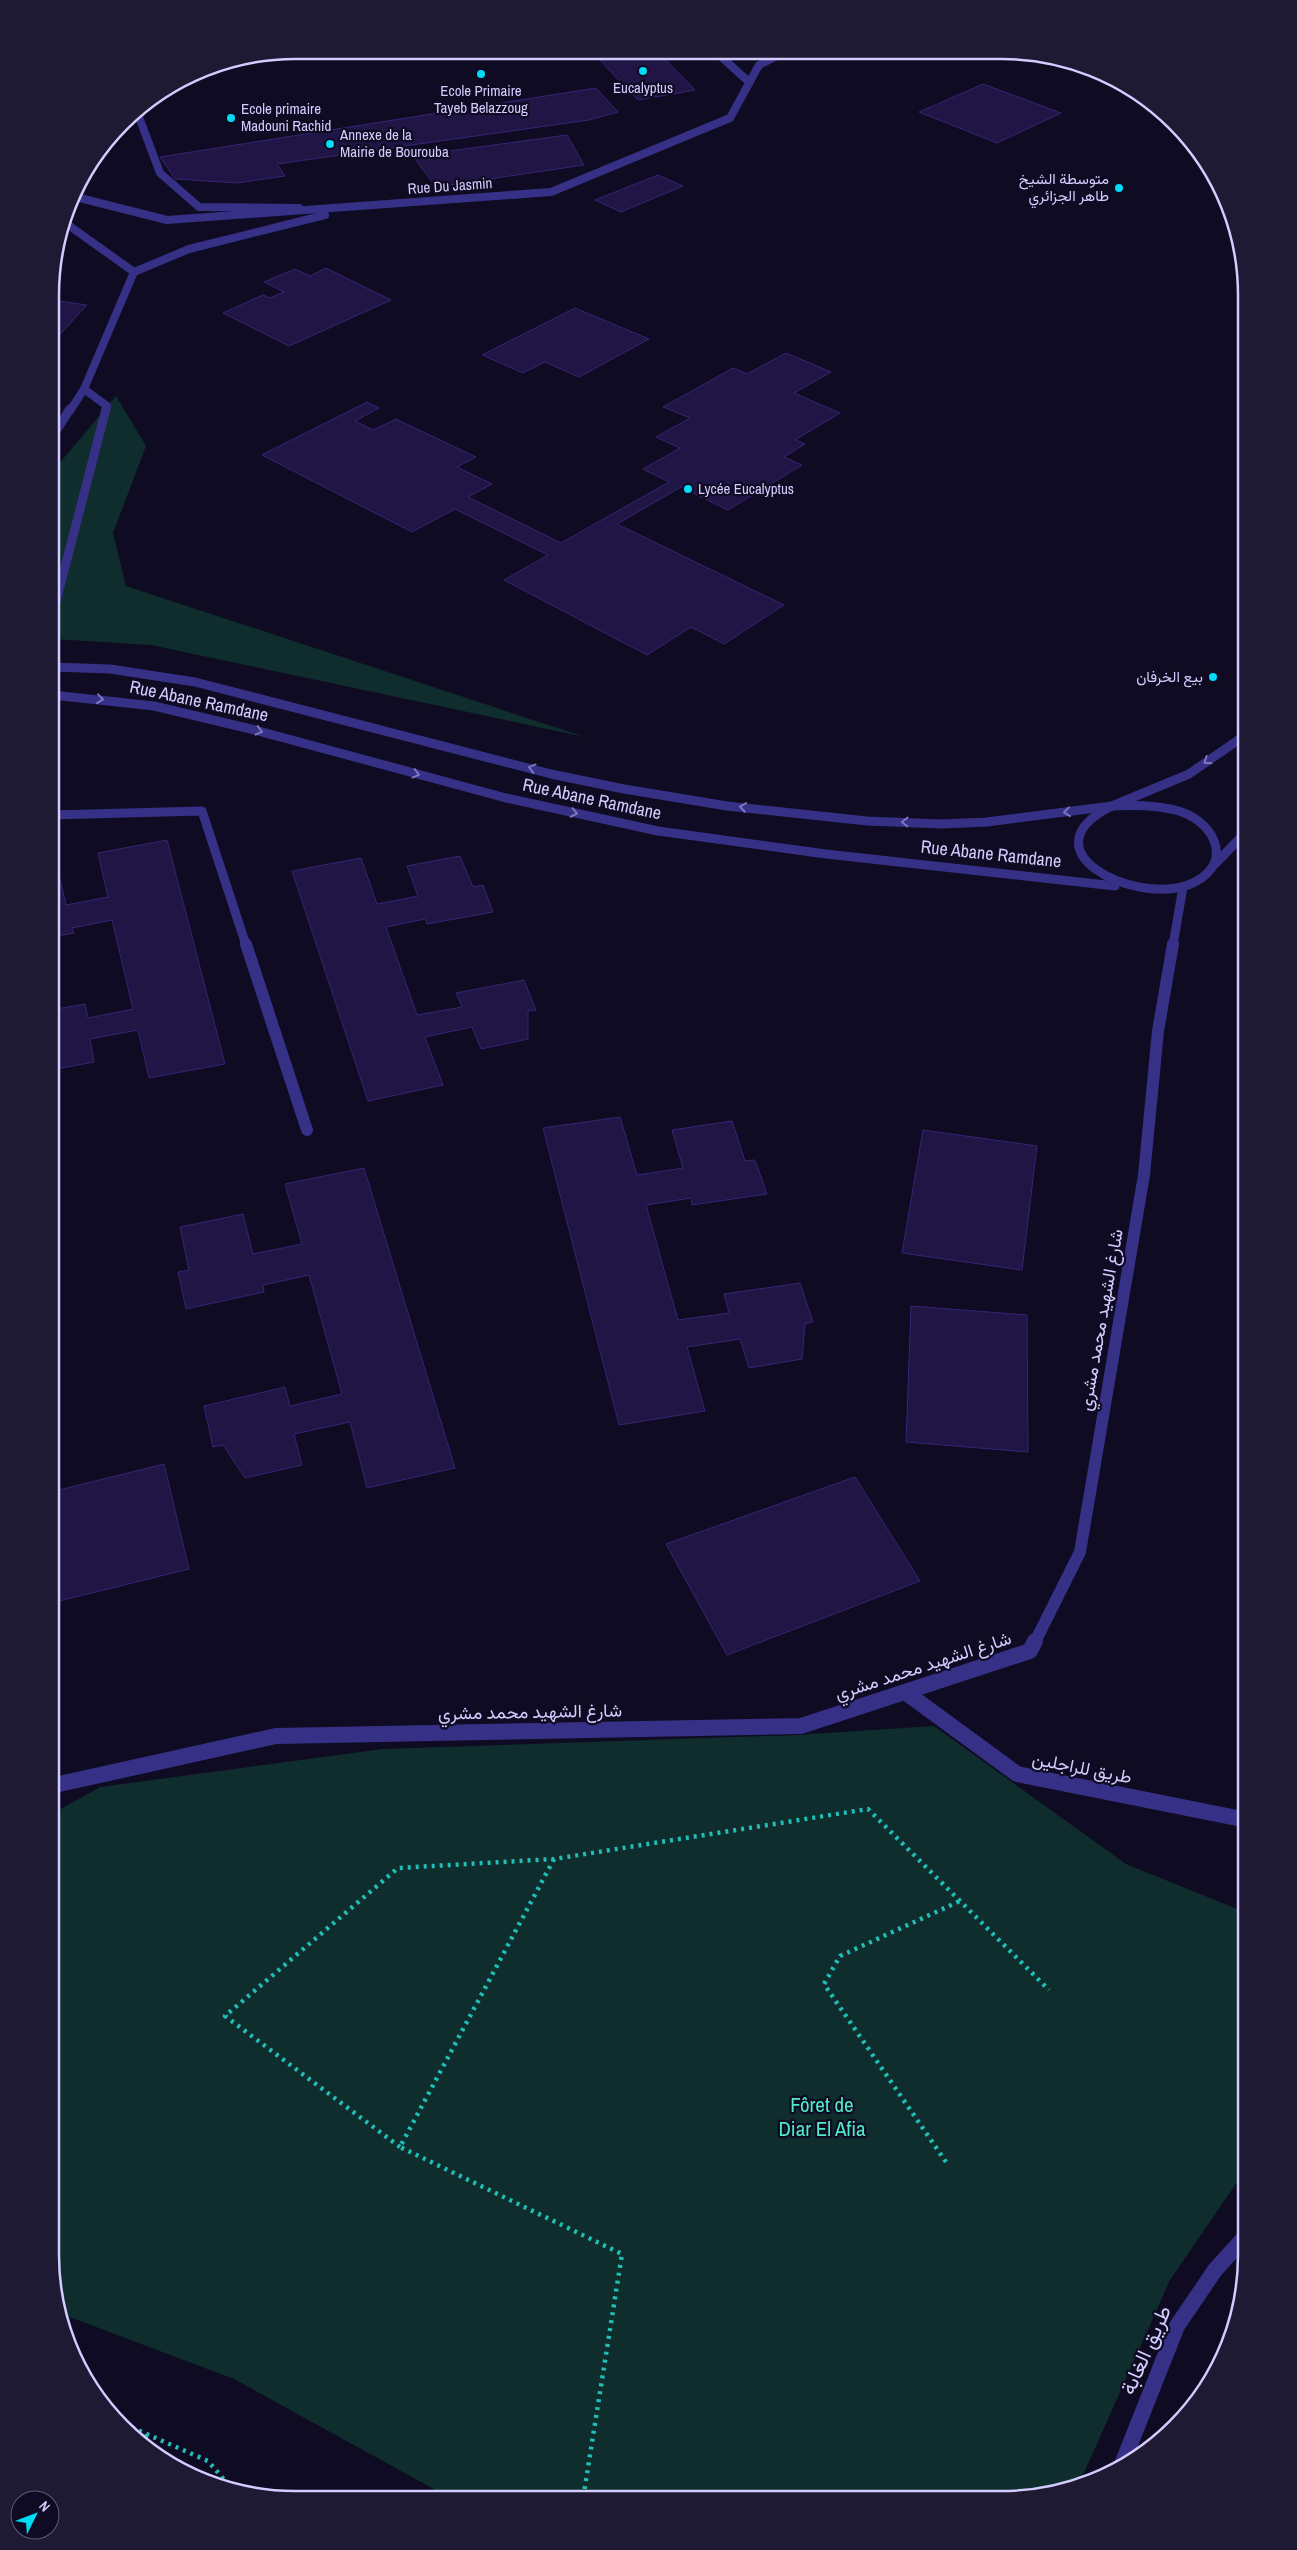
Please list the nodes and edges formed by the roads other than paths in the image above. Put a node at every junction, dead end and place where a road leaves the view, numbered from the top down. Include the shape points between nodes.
1 (724, 59) edge
2 (770, 59) edge
3 (749, 82) junction
4 (139, 117) edge
5 (80, 198) edge
6 (359, 206) junction
7 (327, 208) junction
8 (69, 226) edge
9 (134, 272) junction
10 (84, 389) junction
11 (59, 426) edge
12 (59, 590) edge
13 (59, 666) edge
14 (59, 695) edge
15 (1238, 740) edge
16 (1115, 806) junction
17 (59, 815) edge
18 (1238, 840) edge
19 (1215, 864) junction
20 (1183, 887) junction
21 (1135, 888) junction
22 (307, 1130) dead end
23 (905, 1692) junction
24 (59, 1784) edge
25 (1238, 1818) edge
26 (1238, 2245) edge
27 (1125, 2456) edge

1 - 3 street
2 - 3 street, Rue Du Jasmin via 758,65
3 - 6 street, Rue Du Jasmin via 730,118 551,192
4 - 7 street via 160,173 199,207
5 - 7 street, Rue Du Jasmin via 166,220
6 - 7 street, Rue Du Jasmin
6 - 9 street via 189,249
8 - 9 street
9 - 10 street
10 - 11 street
10 - 12 street via 107,406
16 -> 13 street via 986,823 872,822 762,810 589,782 236,691 152,673
14 -> 21 street, Rue Abane Ramdane via 154,706 506,798 658,831 826,854
15 -> 16 street via 1185,776
16 - 19 street via 1162,806 1184,814 1212,835 1218,850
16 - 21 street via 1090,818 1080,831 1078,845 1085,860 1099,874
17 - 22 street via 202,811
18 - 19 street
19 - 20 street via 1205,877
20 - 21 street via 1160,890
20 - 23 street, شارغ الشهيد محمد مشري via 1158,1031 1144,1175 1080,1552 1030,1651
23 - 24 street, شارغ الشهيد محمد مشري via 801,1726 276,1736
23 - 25 street, طريق للراجلين via 1017,1774
26 - 27 street, طريق الغابة via 1215,2270 1177,2326

